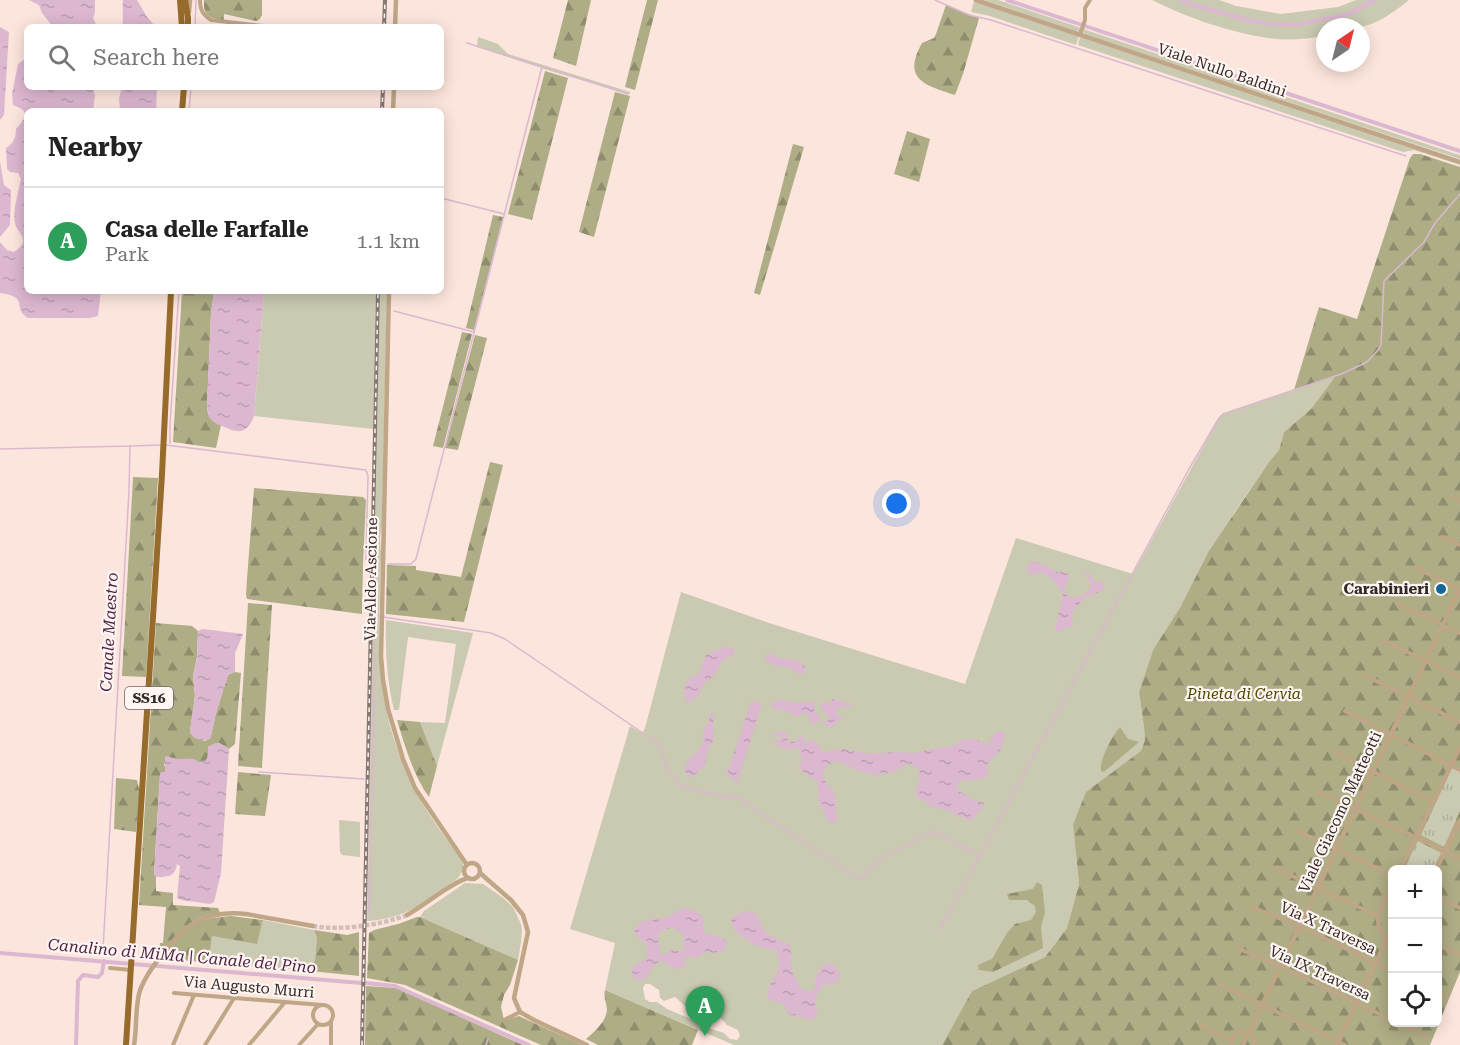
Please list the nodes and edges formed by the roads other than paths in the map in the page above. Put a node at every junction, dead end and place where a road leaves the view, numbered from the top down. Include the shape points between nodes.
1 (180, 0) edge
2 (185, 0) edge
3 (190, 0) edge
4 (200, 0) edge
5 (396, 0) edge
6 (976, 0) edge
7 (1090, 0) edge
8 (188, 18) junction
9 (182, 24) edge
10 (188, 24) edge
11 (245, 24) edge
12 (395, 24) edge
13 (1081, 33) junction
14 (183, 90) edge
15 (394, 90) edge
16 (182, 108) edge
17 (393, 108) edge
18 (1460, 162) edge
19 (171, 294) edge
20 (389, 294) edge
21 (1451, 496) dead end
22 (1460, 500) edge
23 (1442, 537) dead end
24 (1460, 545) edge
25 (1416, 568) dead end
26 (1460, 590) edge
27 (1397, 603) dead end
28 (1443, 625) junction
29 (1460, 633) edge
30 (1384, 640) dead end
31 (1425, 661) junction
32 (1364, 675) dead end
33 (1460, 677) edge
34 (1408, 696) junction
35 (1345, 711) dead end
36 (1460, 722) edge
37 (1390, 734) junction
38 (1460, 747) edge
39 (1335, 752) dead end
40 (1451, 765) junction
41 (1460, 770) edge
42 (1372, 771) junction
43 (1317, 791) dead end
44 (1433, 802) junction
45 (1355, 809) junction
46 (1460, 820) edge
47 (1295, 830) dead end
48 (1417, 837) junction
49 (1336, 848) junction
50 (1446, 851) junction
51 (1460, 858) edge
52 (470, 864) junction
53 (1403, 865) edge
54 (1439, 865) edge
55 (1275, 868) dead end
56 (464, 872) junction
57 (480, 873) junction
58 (1388, 873) edge
59 (472, 878) junction
60 (457, 882) junction
61 (496, 887) junction
62 (1318, 888) junction
63 (1388, 894) edge
64 (1442, 899) edge
65 (1252, 907) dead end
66 (1460, 908) edge
67 (407, 915) tunnel mouth
68 (1378, 916) junction
69 (313, 926) tunnel mouth
70 (1299, 926) junction
71 (1388, 937) edge
72 (1388, 942) edge
73 (1442, 947) edge
74 (1237, 948) dead end
75 (1460, 956) edge
76 (1376, 964) junction
77 (1280, 966) junction
78 (110, 968) dead end
79 (131, 969) junction
80 (1388, 969) edge
81 (1219, 984) dead end
82 (174, 993) dead end
83 (194, 995) junction
84 (1442, 995) edge
85 (1446, 997) dead end
86 (234, 998) junction
87 (285, 1002) junction
88 (1357, 1003) junction
89 (1262, 1004) junction
90 (322, 1005) junction
91 (520, 1012) junction
92 (1388, 1018) edge
93 (504, 1020) dead end
94 (331, 1022) junction
95 (318, 1024) junction
96 (1201, 1024) dead end
97 (1407, 1027) edge
98 (1248, 1032) junction
99 (1427, 1036) dead end
100 (1231, 1043) edge
101 (1337, 1043) edge
102 (126, 1044) edge
103 (135, 1044) edge
104 (173, 1045) edge
105 (205, 1045) edge
106 (249, 1045) edge
107 (299, 1045) edge
108 (332, 1045) edge
109 (587, 1045) edge
110 (1243, 1045) edge
111 (1255, 1045) edge
112 (1346, 1045) edge

1 - 9 main road
2 - 8 main road
3 - 8 street
4 - 11 street via 204,16 211,20
5 - 12 street
6 - 13 street, Viale Nullo Baldini
7 - 13 street
8 - 10 main road
13 - 18 street, Viale Nullo Baldini
14 - 16 main road
15 - 17 street
19 - 79 main road, SS16
20 - 52 street, Via Aldo Ascione via 383,680 388,709 415,788
21 - 22 street
23 - 24 street
25 - 26 street
26 - 28 street, Viale Giacomo Matteotti
27 - 28 street
28 - 29 street
28 - 31 street, Viale Giacomo Matteotti
30 - 31 street
31 - 33 street
31 - 34 street, Viale Giacomo Matteotti
32 - 34 street
34 - 36 street
34 - 37 street, Viale Giacomo Matteotti
35 - 37 street
37 - 40 street
37 - 42 street, Viale Giacomo Matteotti
38 - 40 street
39 - 42 street
40 - 41 street
40 - 44 street
42 - 44 street
42 - 45 street, Viale Giacomo Matteotti
43 - 45 street
44 - 48 street
45 - 48 street
45 - 49 street, Viale Giacomo Matteotti
46 - 50 street
47 - 49 street
48 - 50 street
48 - 53 street
49 - 58 street
49 - 62 street, Viale Giacomo Matteotti
50 - 51 street
50 - 54 street
52 - 56 street
52 - 57 street, Via Aldo Ascione via 479,866
55 - 62 street
56 - 59 street
56 - 60 street
57 - 59 street
57 - 61 street
59 - 60 street
59 - 61 street
60 - 67 street
61 - 91 street via 518,907 528,932 514,998
62 - 68 street
62 - 70 street, Viale Giacomo Matteotti
63 - 68 street
64 - 66 street
65 - 70 street, Via X Traversa
68 - 71 street via 1378,926
69 - 103 street via 240,913 207,917 185,929 144,981 139,993
70 - 76 street, Via X Traversa
70 - 77 street, Viale Giacomo Matteotti
72 - 76 street
73 - 75 street
74 - 77 street, Via IX Traversa
76 - 80 street, Via X Traversa
76 - 88 street
77 - 88 street, Via IX Traversa
77 - 89 street, Viale Giacomo Matteotti
78 - 79 street
79 - 102 main road, SS16
81 - 89 street
82 - 83 street, Via Augusto Murri
83 - 86 street, Via Augusto Murri
83 - 104 street
84 - 85 street
86 - 87 street, Via Augusto Murri
86 - 105 street
87 - 90 street, Via Augusto Murri
87 - 106 street
88 - 92 street, Via IX Traversa
88 - 101 street
89 - 98 street, Viale Giacomo Matteotti
89 - 101 street
90 - 94 street via 332,1010
90 - 95 street via 314,1013
91 - 93 street
91 - 109 street
94 - 95 street
94 - 108 street
95 - 107 street
96 - 100 street
97 - 99 street
98 - 100 street via 1238,1032
98 - 110 street, Viale Giacomo Matteotti
98 - 111 street
101 - 112 street

